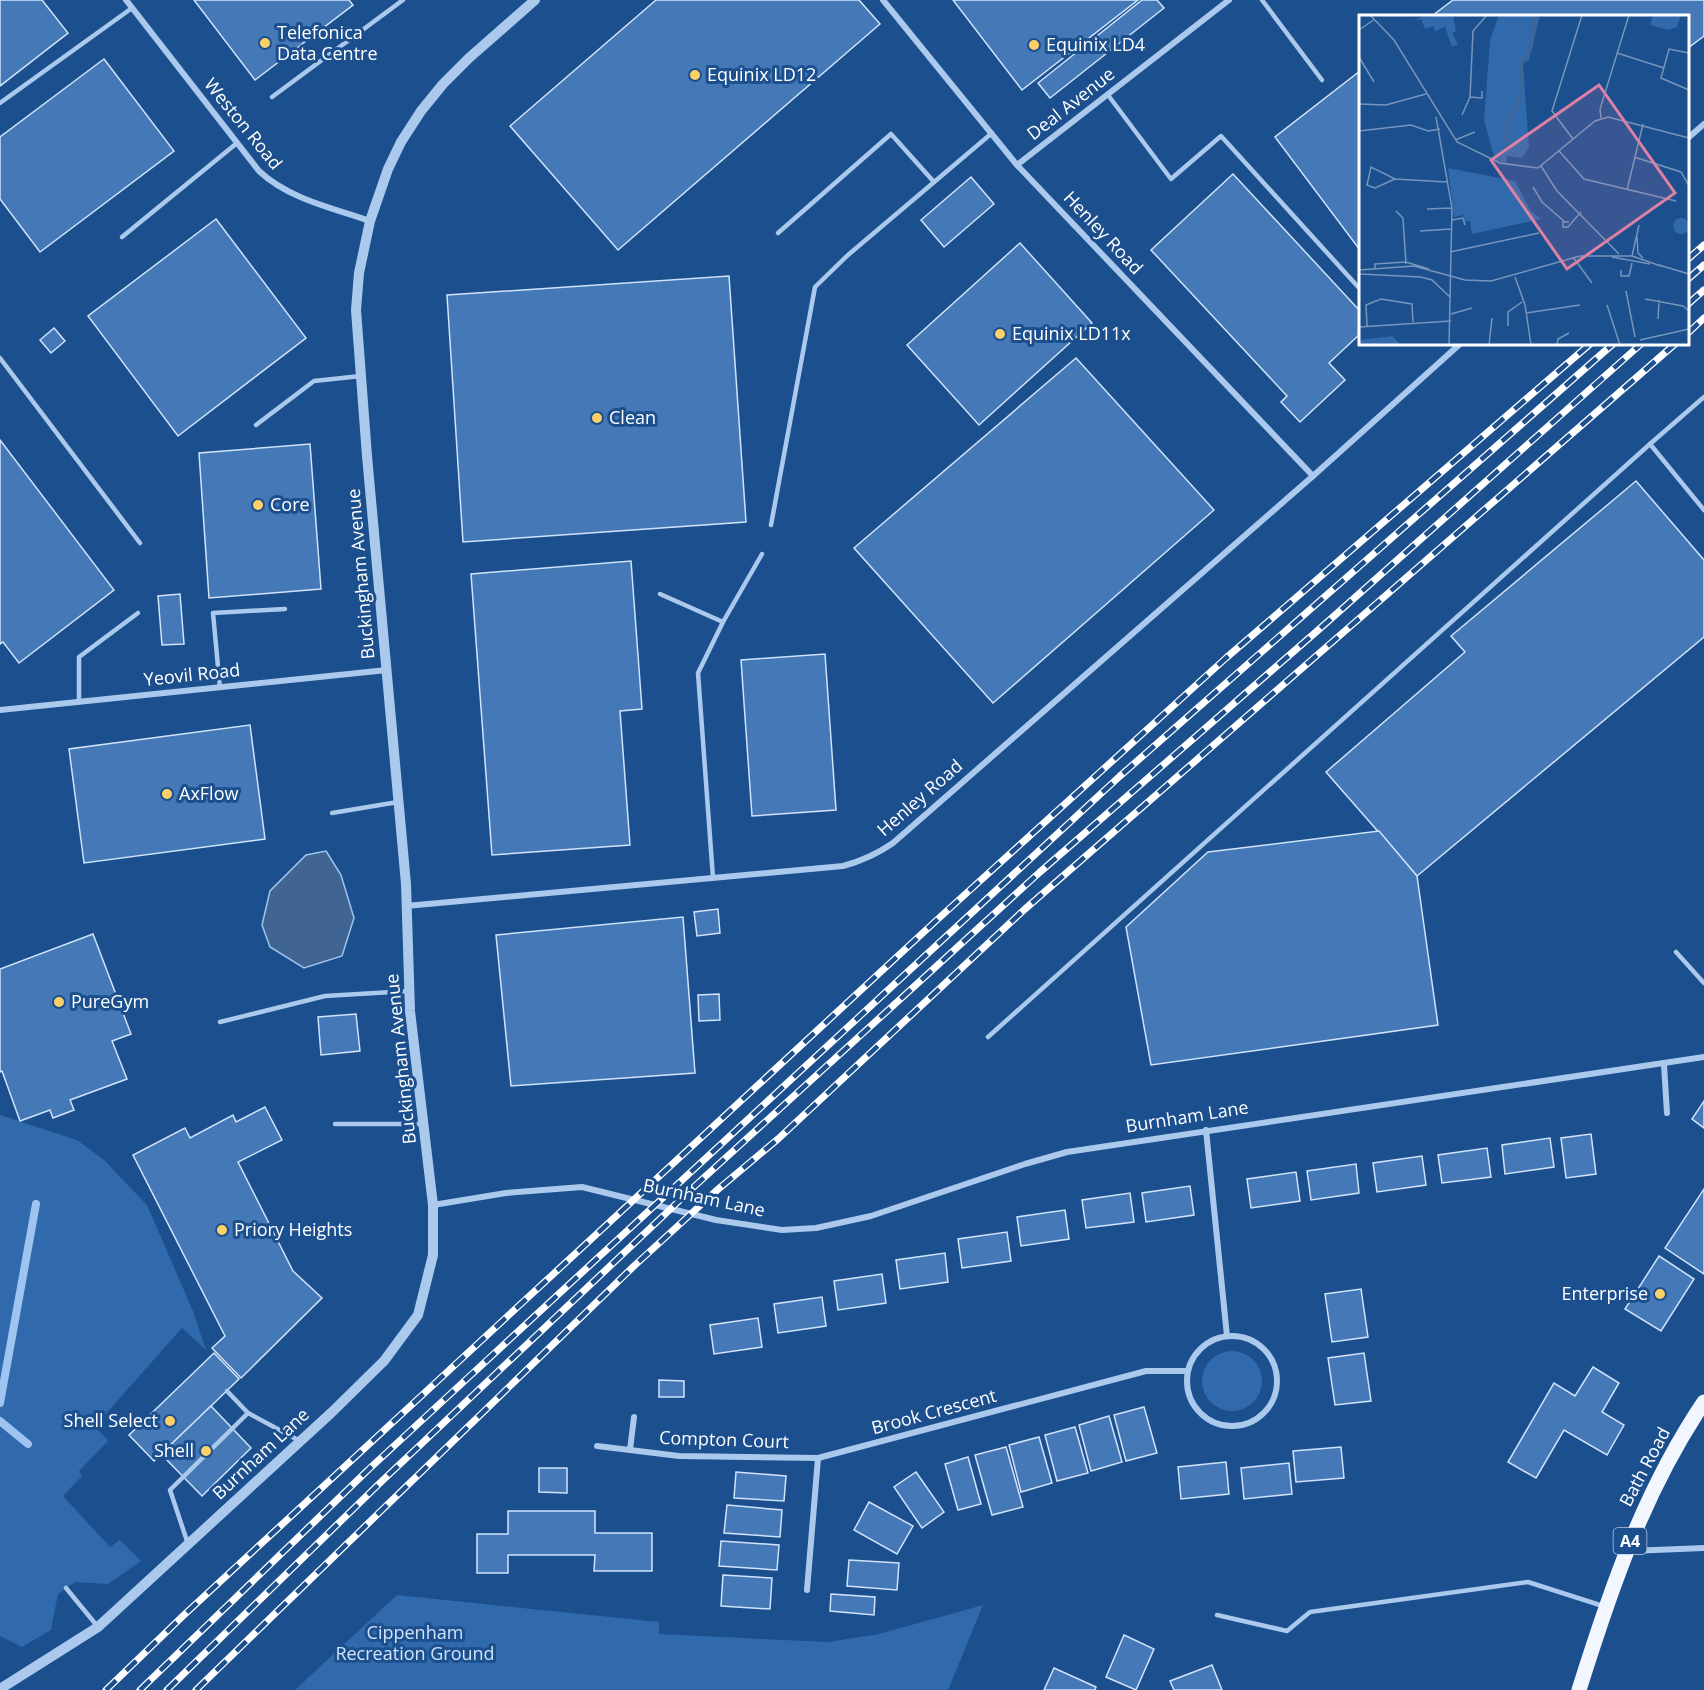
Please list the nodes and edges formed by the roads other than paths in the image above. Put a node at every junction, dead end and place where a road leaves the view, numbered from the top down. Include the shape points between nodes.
1 (126, 0) edge
2 (403, 0) edge
3 (535, 0) edge
4 (883, 0) edge
5 (1229, 0) edge
6 (1262, 0) edge
7 (132, 8) junction
8 (1322, 80) dead end
9 (1108, 95) junction
10 (272, 98) dead end
11 (0, 103) edge
12 (1704, 123) edge
13 (992, 134) junction
14 (1689, 137) edge
15 (237, 143) junction
16 (1017, 165) junction
17 (934, 182) junction
18 (370, 221) junction
19 (778, 233) dead end
20 (122, 237) dead end
21 (1359, 288) edge
22 (1459, 345) edge
23 (0, 358) edge
24 (361, 376) junction
25 (1704, 397) edge
26 (256, 425) dead end
27 (1650, 444) junction
28 (1313, 476) junction
29 (1704, 510) edge
30 (771, 525) dead end
31 (140, 543) dead end
32 (762, 554) dead end
33 (660, 594) dead end
34 (285, 609) dead end
35 (138, 613) dead end
36 (723, 622) junction
37 (387, 670) junction
38 (220, 688) junction
39 (79, 702) junction
40 (0, 710) edge
41 (398, 802) junction
42 (332, 813) dead end
43 (713, 878) junction
44 (406, 906) junction
45 (1676, 952) dead end
46 (1704, 982) edge
47 (409, 991) junction
48 (220, 1022) dead end
49 (988, 1037) dead end
50 (1704, 1058) edge
51 (1664, 1065) junction
52 (1667, 1113) dead end
53 (335, 1124) dead end
54 (423, 1124) junction
55 (1206, 1130) junction
56 (433, 1205) junction
57 (1227, 1336) junction
58 (1187, 1371) junction
59 (227, 1391) dead end
60 (1704, 1402) edge
61 (248, 1413) junction
62 (634, 1417) dead end
63 (300, 1442) junction
64 (597, 1446) dead end
65 (630, 1450) junction
66 (818, 1458) junction
67 (188, 1544) junction
68 (1704, 1548) edge
69 (1625, 1551) junction
70 (66, 1588) dead end
71 (807, 1590) dead end
72 (1605, 1607) junction
73 (1217, 1615) dead end
74 (98, 1627) junction
75 (0, 1689) edge
76 (1579, 1690) edge

1 - 7 street, Weston Road
2 - 10 lane
3 - 18 street, Buckingham Avenue via 469,58 421,111 388,169
4 - 13 street, Henley Road
5 - 9 street, Deal Avenue
6 - 8 lane
7 - 11 lane
7 - 15 street, Weston Road
9 - 16 street, Deal Avenue
9 - 21 lane via 1171,179 1221,136
12 - 14 street
13 - 16 street, Henley Road
13 - 17 lane
15 - 18 street, Weston Road via 272,183
15 - 20 lane
16 - 28 street, Henley Road
17 - 19 lane via 891,134
17 - 30 lane via 815,287
18 - 24 street, Buckingham Avenue via 358,273 356,310
22 - 28 street, Henley Road
23 - 31 lane
24 - 26 lane via 314,381
24 - 37 street, Buckingham Avenue
25 - 27 lane
27 - 29 lane
27 - 49 lane
28 - 43 street, Henley Road via 880,852 843,866
32 - 36 lane
33 - 36 lane
34 - 38 lane via 213,613
35 - 39 lane via 79,657
36 - 43 lane via 698,673
37 - 38 street, Yeovil Road
37 - 41 street, Buckingham Avenue
38 - 39 street, Yeovil Road
39 - 40 street, Yeovil Road
41 - 42 lane
41 - 44 street, Buckingham Avenue
43 - 44 street, Henley Road
44 - 47 street, Buckingham Avenue
45 - 46 lane
47 - 48 lane via 325,996
47 - 54 street, Buckingham Avenue
50 - 51 street, Burnham Lane
51 - 52 street
51 - 55 street, Burnham Lane
53 - 54 lane
54 - 56 street, Buckingham Avenue
55 - 56 street, Burnham Lane via 1067,1152 872,1216 816,1228 782,1230 716,1220 582,1187 506,1193
55 - 57 street
56 - 63 street, Burnham Lane via 433,1255 418,1315 384,1361
57 - 58 street via 1209,1341 1195,1354
57 - 58 street via 1245,1337 1272,1359 1277,1376 1276,1394 1268,1409 1254,1421 1238,1427 1220,1426 1204,1418 1192,1405 1186,1389
58 - 66 street, Brook Crescent via 1146,1371
59 - 61 lane
60 - 69 main road, Bath Road / A4 via 1665,1467
61 - 63 lane
61 - 67 lane via 170,1490
62 - 65 street, Compton Court
63 - 67 street, Burnham Lane
64 - 65 street, Compton Court
65 - 66 street, Compton Court via 679,1456
66 - 71 street
67 - 74 street, Burnham Lane
68 - 69 street
69 - 72 main road, Bath Road / A4
70 - 74 lane
72 - 73 lane via 1528,1581 1310,1612 1287,1631
72 - 76 main road, Bath Road / A4
74 - 75 street, Burnham Lane

